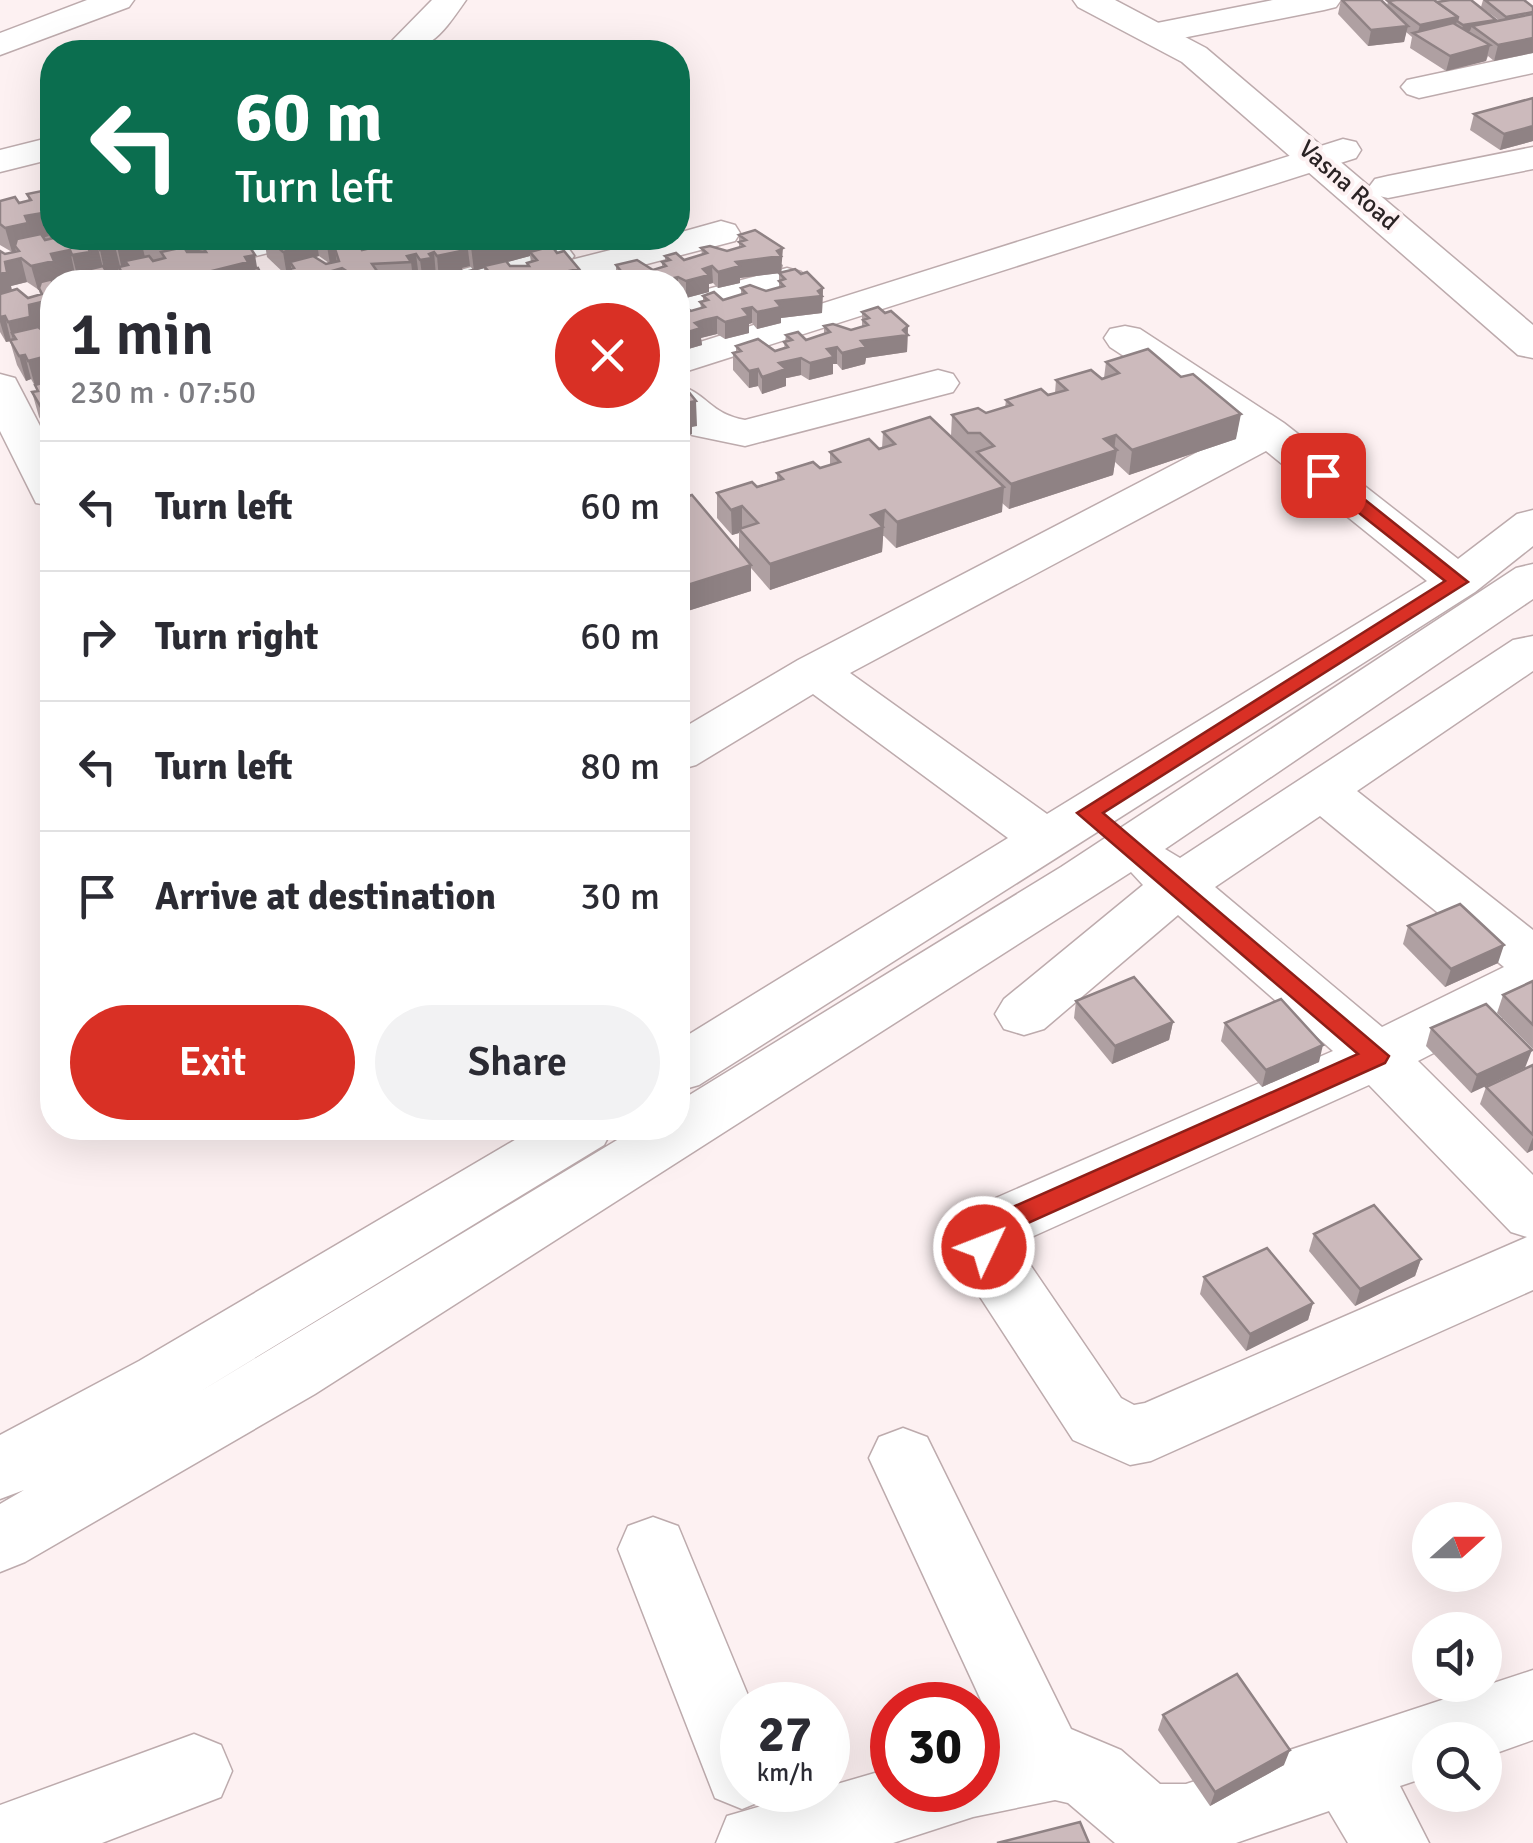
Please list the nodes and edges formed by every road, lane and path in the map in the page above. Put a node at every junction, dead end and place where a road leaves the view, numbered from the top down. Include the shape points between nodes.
1 (118, 0) edge
2 (449, 0) edge
3 (1090, 0) edge
4 (1324, 0) edge
5 (1164, 19) edge
6 (413, 40) edge
7 (0, 45) edge
8 (1533, 63) edge
9 (1418, 87) dead end
10 (40, 151) edge
11 (1330, 154) junction
12 (1533, 158) edge
13 (0, 161) edge
14 (1388, 187) junction
15 (720, 232) dead end
16 (690, 238) edge
17 (213, 250) edge
18 (623, 250) edge
19 (559, 262) edge
20 (146, 270) edge
21 (519, 270) edge
22 (788, 280) edge
23 (690, 305) edge
24 (1533, 306) edge
25 (1126, 338) dead end
26 (1533, 345) edge
27 (690, 358) edge
28 (938, 383) dead end
29 (40, 394) edge
30 (4, 396) edge
31 (690, 410) edge
32 (1269, 432) junction
33 (40, 469) edge
34 (1533, 524) edge
35 (1533, 578) edge
36 (1458, 582) junction
37 (1533, 654) edge
38 (815, 671) junction
39 (690, 746) edge
40 (1321, 789) junction
41 (1088, 833) junction
42 (1178, 886) junction
43 (1533, 960) edge
44 (1533, 977) edge
45 (1024, 1014) dead end
46 (1377, 1056) junction
47 (690, 1061) edge
48 (690, 1104) edge
49 (563, 1140) edge
50 (636, 1140) edge
51 (1533, 1214) edge
52 (1533, 1261) edge
53 (903, 1458) dead end
54 (0, 1469) edge
55 (0, 1540) edge
56 (653, 1549) dead end
57 (1533, 1705) edge
58 (1050, 1764) junction
59 (1345, 1767) junction
60 (194, 1771) dead end
61 (1000, 1776) edge
62 (870, 1803) edge
63 (778, 1818) edge
64 (0, 1843) edge
65 (1391, 1843) edge

1 - 7 street
2 - 6 street
3 - 5 street, Vasna Road
4 - 5 street
5 - 11 street, Vasna Road via 1194,55
8 - 9 street
10 - 13 street
11 - 14 street, Vasna Road
11 - 26 street, Vasna Road
11 - 27 street
12 - 14 street
14 - 24 street, Vasna Road
15 - 16 street
17 - 20 street
18 - 19 street
19 - 21 street
22 - 23 street
25 - 32 street
28 - 31 street via 745,433 707,426
29 - 30 street
30 - 33 street
32 - 36 street
32 - 38 street
34 - 36 street
35 - 41 street via 1495,608
36 - 41 street
37 - 40 street via 1466,690
38 - 39 street
38 - 41 street
40 - 42 street
40 - 43 street
41 - 42 street
41 - 47 street
41 - 48 street
42 - 45 street
42 - 46 street
44 - 46 street
46 - 51 street
46 - 52 street via 988,1230 990,1264 1098,1419 1130,1435 1151,1432
49 - 54 street via 196,1361
50 - 55 street via 292,1374
53 - 58 street
56 - 63 street
57 - 59 street
58 - 59 street via 1077,1767 1132,1814 1160,1825
58 - 61 street
59 - 65 street
60 - 64 street
62 - 63 street

